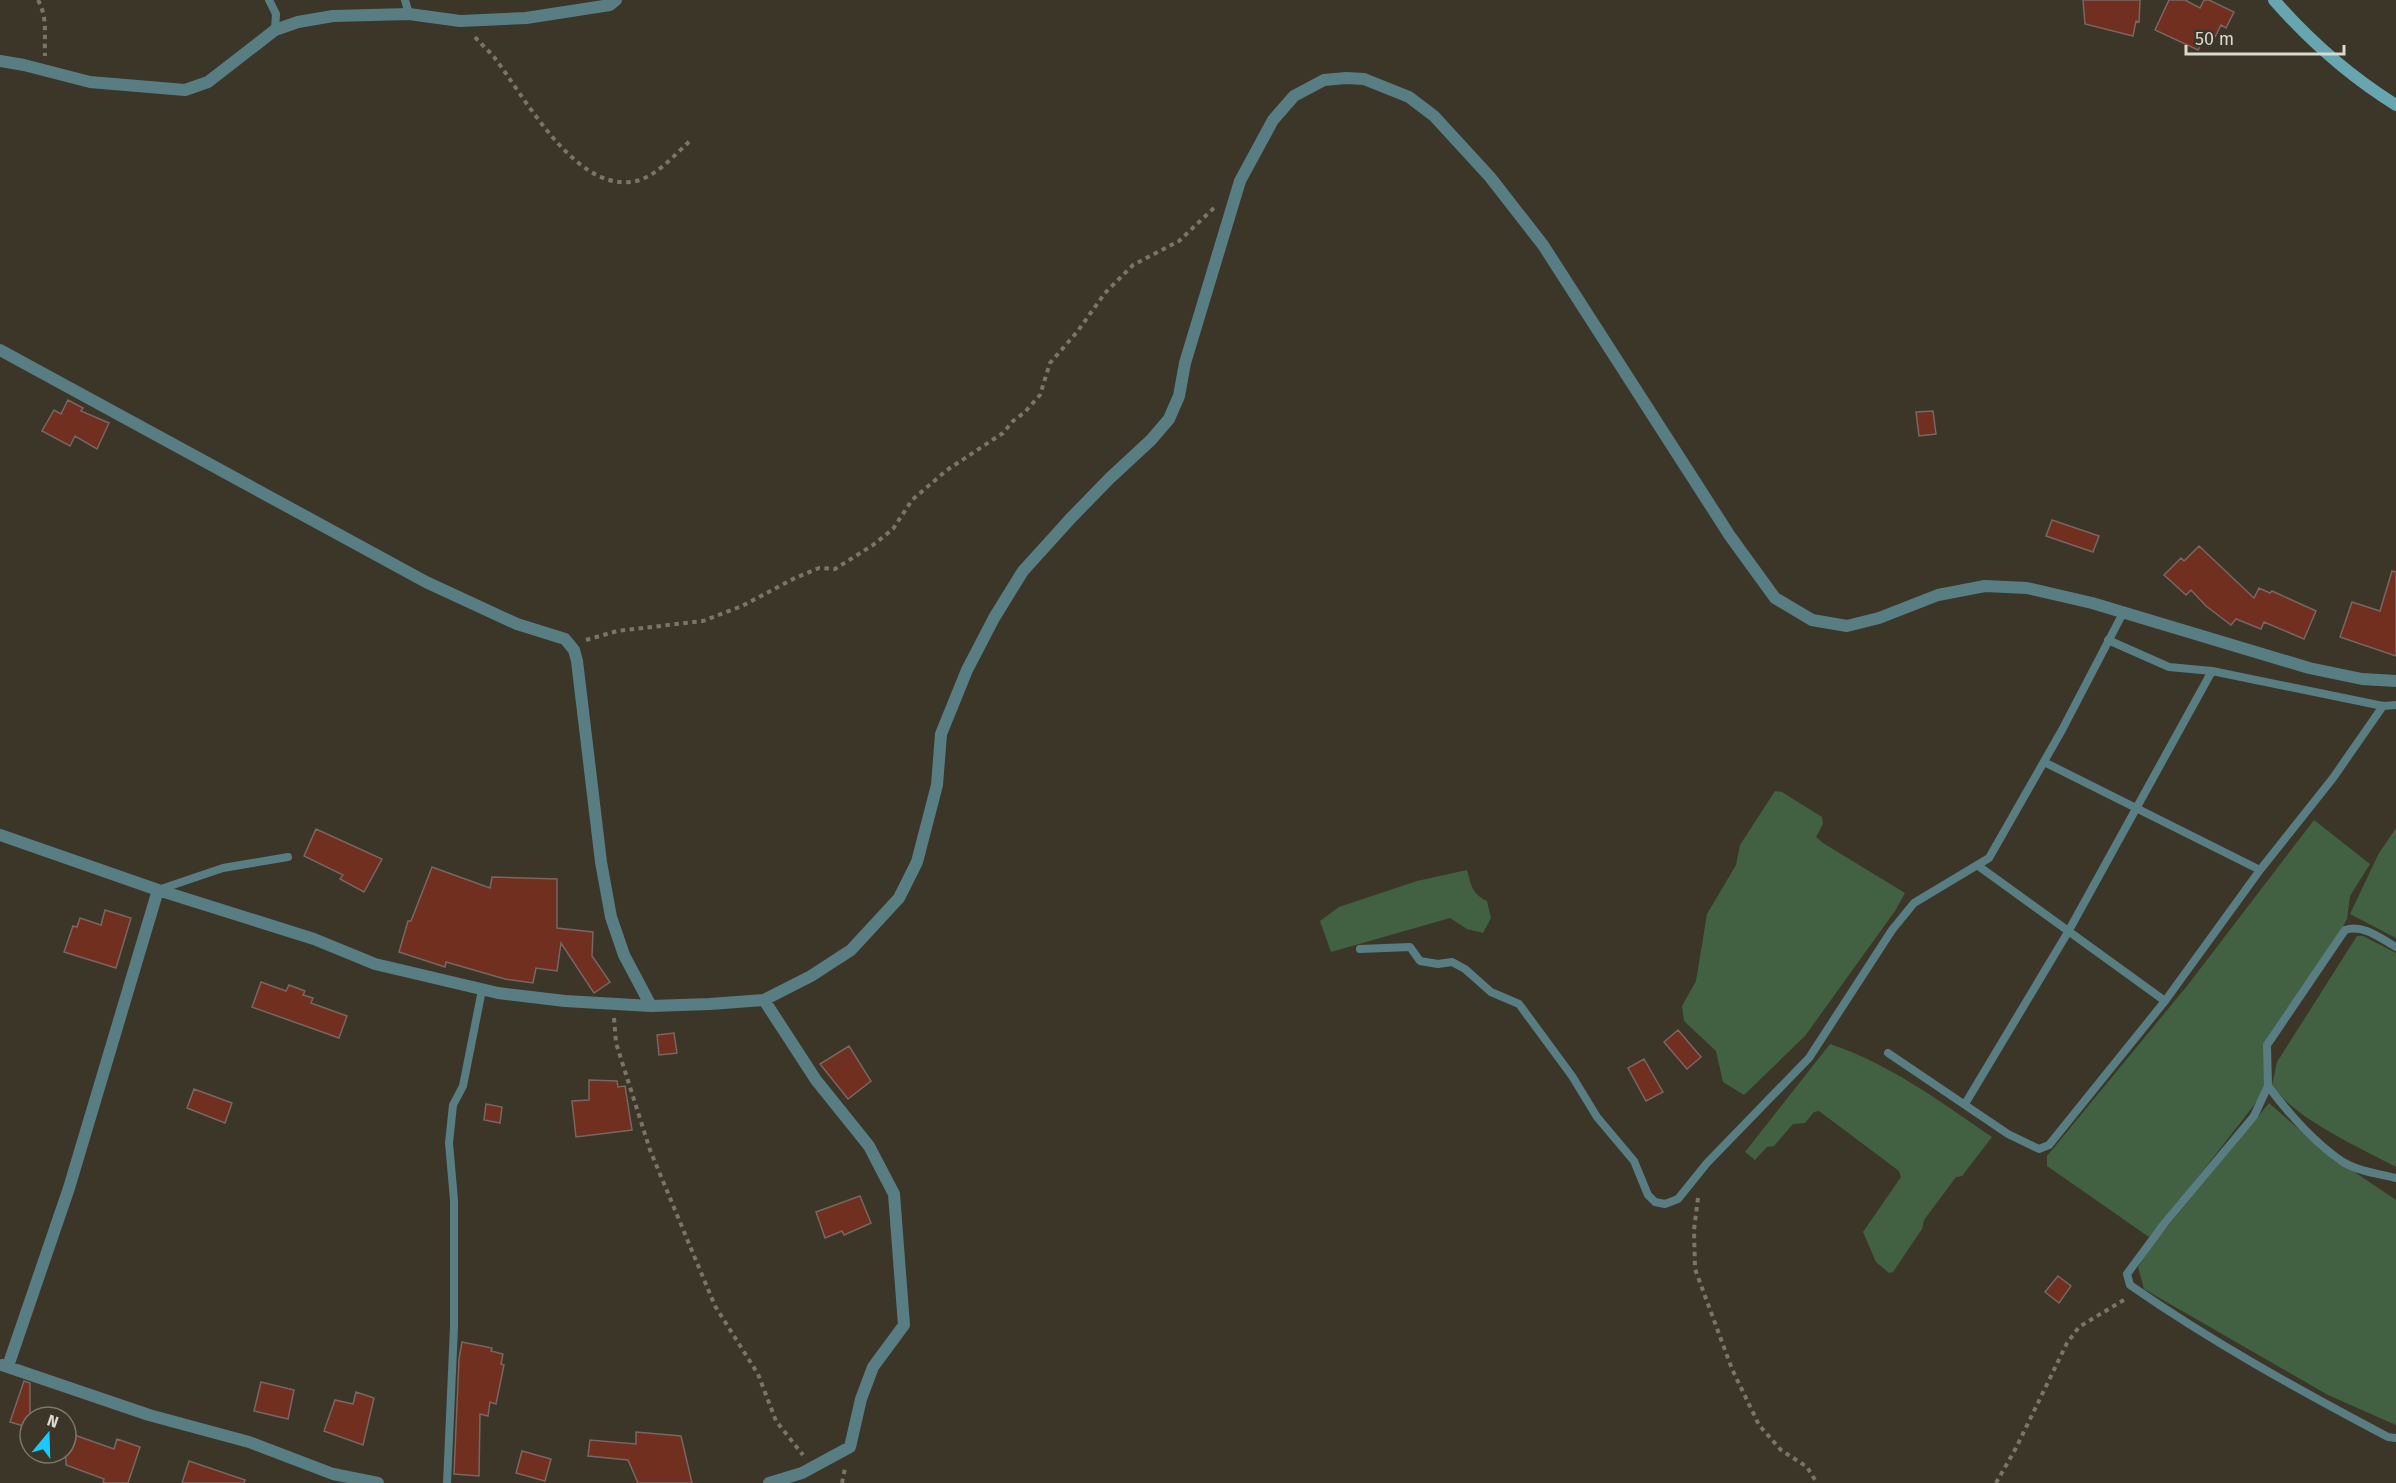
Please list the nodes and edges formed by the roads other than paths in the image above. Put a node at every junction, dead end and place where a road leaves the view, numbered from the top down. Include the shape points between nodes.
1 (269, 0) edge
2 (405, 0) edge
3 (616, 0) edge
4 (2274, 0) edge
5 (409, 14) junction
6 (275, 30) junction
7 (0, 61) edge
8 (2396, 105) edge
9 (0, 350) edge
10 (2123, 613) junction
11 (2108, 640) junction
12 (2212, 671) junction
13 (2396, 681) edge
14 (2396, 705) edge
15 (2383, 706) junction
16 (2044, 762) junction
17 (2136, 807) junction
18 (0, 835) edge
19 (288, 857) dead end
20 (1977, 865) junction
21 (2260, 870) junction
22 (158, 890) junction
23 (2068, 932) junction
24 (2396, 947) edge
25 (1359, 949) dead end
26 (482, 990) junction
27 (764, 1000) junction
28 (2165, 1001) junction
29 (651, 1006) junction
30 (1888, 1053) dead end
31 (2268, 1086) junction
32 (1965, 1104) junction
33 (2396, 1178) edge
34 (4, 1365) edge
35 (2396, 1438) edge
36 (378, 1483) edge
37 (447, 1483) edge
38 (769, 1483) edge

1 - 6 lane via 276,14
2 - 5 lane
3 - 5 street via 526,18 460,21
4 - 8 street via 2365,86
5 - 6 street via 333,16
6 - 7 street via 208,82 186,90 90,82
9 - 29 street via 426,582 570,644 578,661 600,862 611,917 624,955
10 - 11 lane
10 - 13 street via 2310,668 2362,679
10 - 27 street via 2027,588 1985,586 1938,595 1847,626 1812,620 1775,598 1730,536 1543,245 1490,177 1434,116 1409,97 1364,79 1324,80 1294,96 1273,120 1240,181 1185,363 1179,396 1169,419 1023,571 994,618 941,734 937,785 917,862 899,898 851,950
11 - 12 lane via 2169,667
11 - 16 lane
12 - 15 lane
12 - 17 lane
14 - 15 lane
15 - 21 lane via 2333,778
16 - 17 lane
16 - 20 lane via 1989,858
17 - 21 lane
17 - 23 lane
18 - 22 street
19 - 22 lane via 223,868
20 - 23 lane
20 - 25 lane via 1914,903 1892,930 1809,1058 1678,1199 1665,1204 1648,1195 1634,1161 1598,1117 1519,1004 1491,992 1452,962 1420,961 1410,947
21 - 28 lane
22 - 26 street via 314,939 375,964
22 - 34 street via 72,1177
23 - 28 lane
23 - 32 lane
24 - 31 lane via 2372,933 2354,927 2345,930 2267,1045
26 - 29 street via 565,1001
26 - 37 lane via 463,1086 453,1105 449,1143 454,1200 454,1327
27 - 29 street
27 - 38 street via 816,1080 869,1146 894,1194 904,1325 873,1367 850,1447 802,1473
28 - 32 lane via 2049,1145 2039,1149 2008,1134
30 - 32 lane
31 - 33 lane via 2294,1121 2344,1162
31 - 35 lane via 2254,1116 2127,1274 2130,1285 2293,1387
34 - 36 street via 149,1415 249,1442 333,1474

